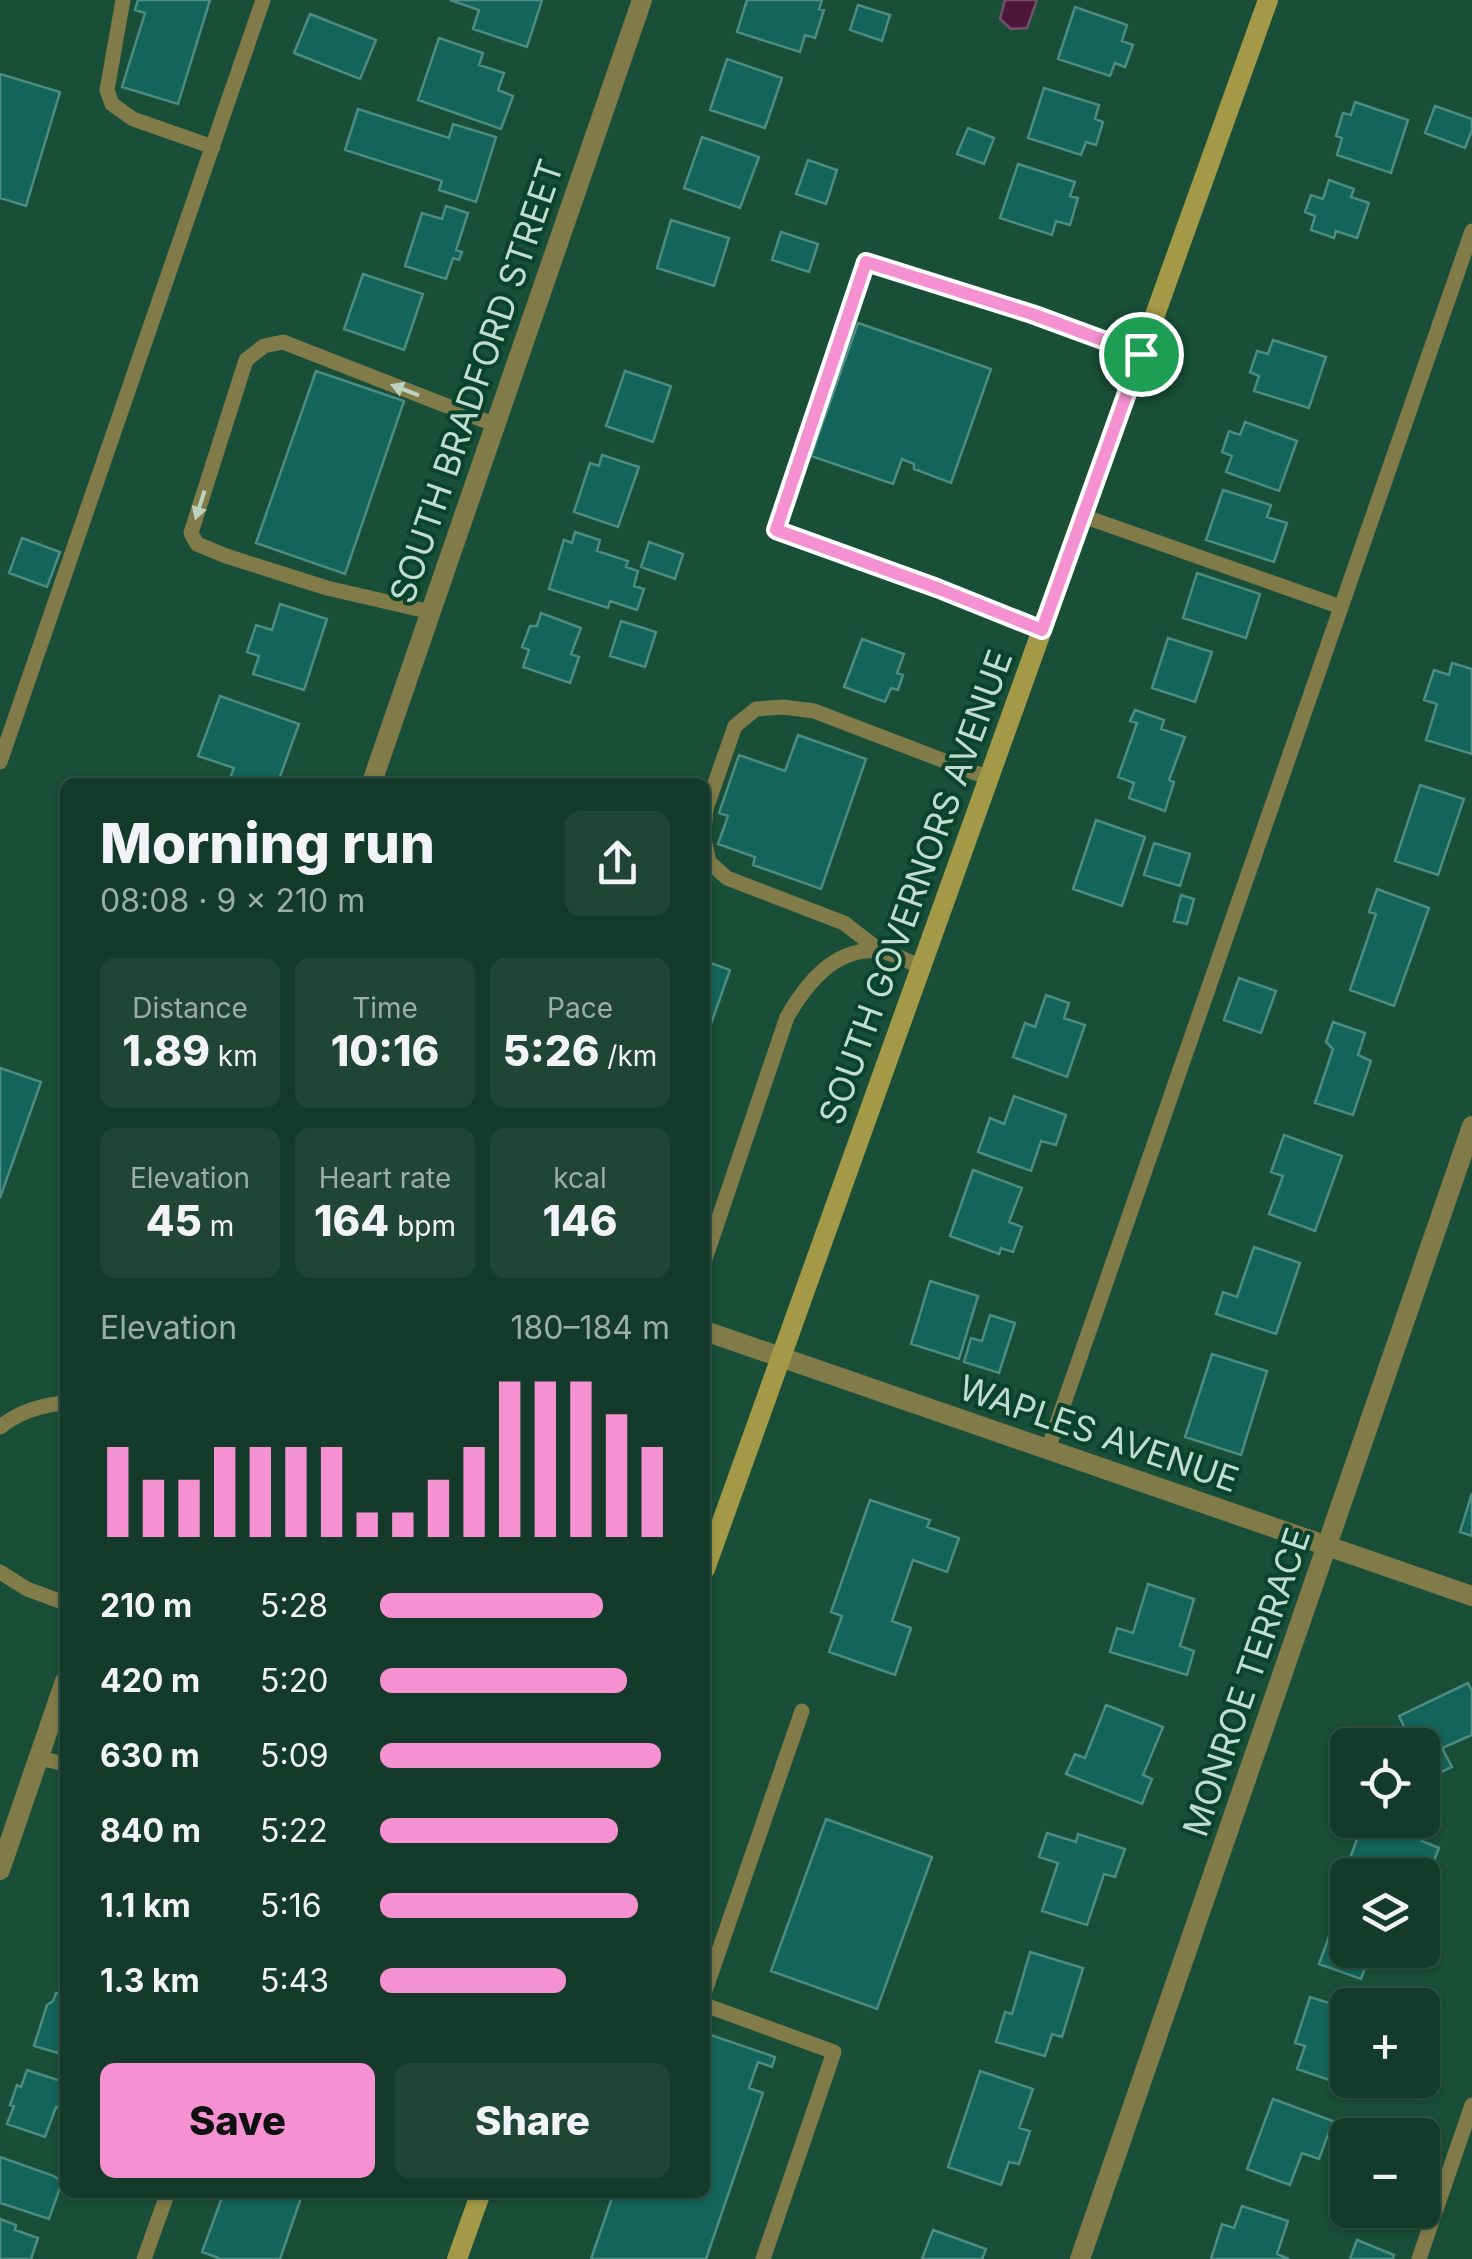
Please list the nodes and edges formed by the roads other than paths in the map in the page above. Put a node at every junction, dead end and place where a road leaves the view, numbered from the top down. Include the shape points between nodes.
1 (123, 0) edge
2 (264, 0) edge
3 (642, 0) edge
4 (1268, 0) edge
5 (212, 148) junction
6 (1472, 231) edge
7 (1141, 354) junction
8 (496, 425) junction
9 (1083, 516) junction
10 (1341, 607) junction
11 (431, 612) junction
12 (1042, 630) junction
13 (0, 762) edge
14 (373, 778) edge
15 (989, 778) junction
16 (710, 798) edge
17 (710, 863) edge
18 (878, 950) junction
19 (921, 967) junction
20 (1472, 1126) edge
21 (710, 1244) edge
22 (710, 1333) edge
23 (782, 1356) junction
24 (60, 1403) edge
25 (0, 1427) edge
26 (1048, 1449) junction
27 (1327, 1547) junction
28 (710, 1556) edge
29 (0, 1572) edge
30 (1472, 1596) edge
31 (60, 1601) edge
32 (60, 1696) edge
33 (802, 1710) dead end
34 (39, 1758) junction
35 (60, 1763) edge
36 (9, 1814) edge
37 (0, 1870) edge
38 (710, 1977) edge
39 (710, 2007) edge
40 (1472, 2105) edge
41 (166, 2198) edge
42 (479, 2198) edge
43 (144, 2259) edge
44 (457, 2259) edge
45 (762, 2259) edge
46 (1080, 2259) edge
47 (1419, 2259) edge

1 - 5 lane via 107,90 112,104 133,120
2 - 5 lane
3 - 8 street, SOUTH BRADFORD STREET
4 - 7 main road, SOUTH GOVERNORS AVENUE
5 - 13 lane
6 - 10 lane
7 - 9 main road, SOUTH GOVERNORS AVENUE
7 - 12 lane via 866,262 776,530
8 - 11 street, SOUTH BRADFORD STREET
8 -> 11 lane via 283,342 246,360 191,533 197,544 327,588
9 - 10 lane
9 - 12 main road, SOUTH GOVERNORS AVENUE
10 - 26 lane
11 - 14 street, SOUTH BRADFORD STREET
12 - 15 main road, SOUTH GOVERNORS AVENUE
15 - 16 lane via 814,710 756,708 735,726
15 - 19 main road, SOUTH GOVERNORS AVENUE
17 - 18 lane via 728,878 844,923
18 - 19 lane
18 - 21 lane via 833,963 803,990 786,1018
19 - 23 main road, SOUTH GOVERNORS AVENUE
20 - 27 street, MONROE TERRACE
22 - 23 street, WAPLES AVENUE
23 - 26 street, WAPLES AVENUE
23 - 28 main road, SOUTH GOVERNORS AVENUE
24 - 25 lane via 16,1415
26 - 27 street, WAPLES AVENUE
27 - 30 street, WAPLES AVENUE
27 - 46 street, MONROE TERRACE
29 - 31 lane
32 - 34 street
33 - 38 lane
34 - 35 lane
34 - 36 street
36 - 37 street
39 - 45 lane via 834,2052
40 - 47 lane
41 - 43 lane
42 - 44 main road

